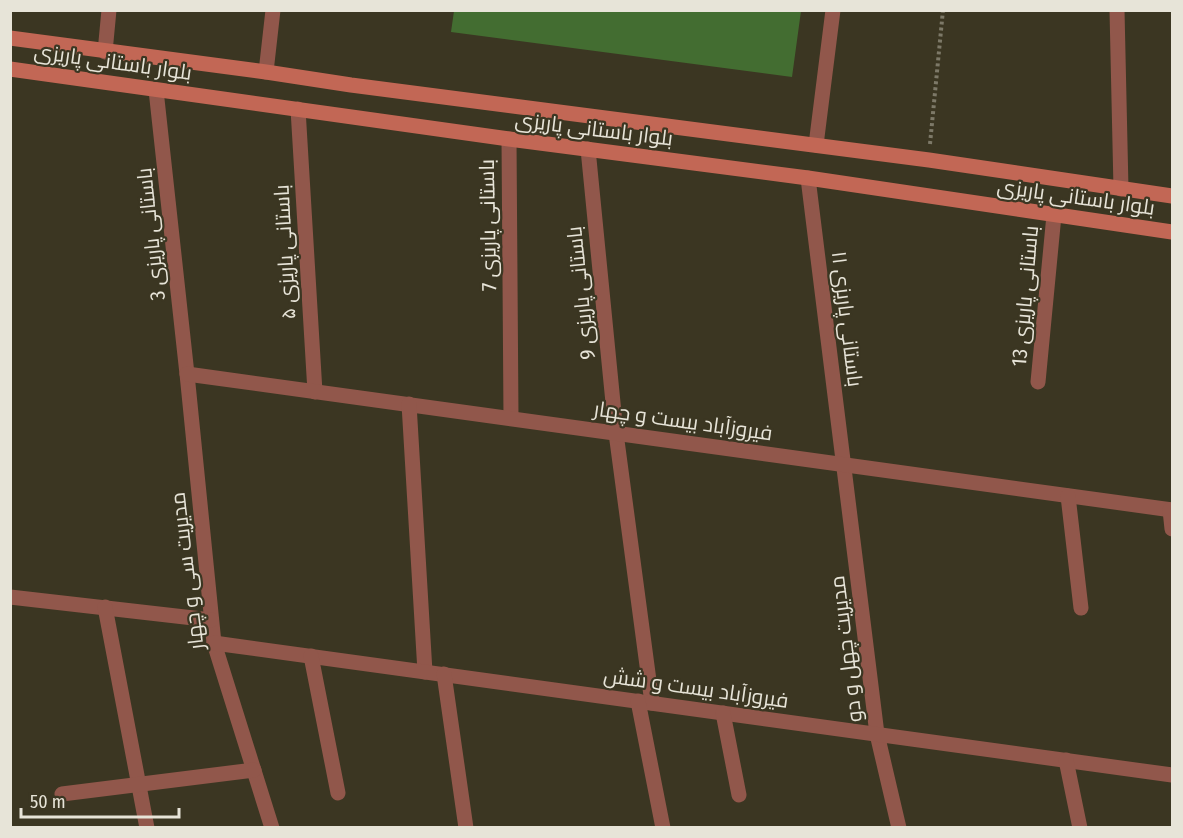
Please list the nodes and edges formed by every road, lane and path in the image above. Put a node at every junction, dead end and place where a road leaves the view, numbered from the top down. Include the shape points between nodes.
1 (109, 10) edge
2 (273, 10) edge
3 (833, 10) edge
4 (943, 10) edge
5 (1117, 10) edge
6 (10, 38) edge
7 (105, 52) junction
8 (10, 69) edge
9 (266, 72) junction
10 (156, 90) junction
11 (298, 109) junction
12 (509, 140) junction
13 (816, 145) junction
14 (588, 149) junction
15 (929, 160) junction
16 (808, 178) junction
17 (1121, 189) junction
18 (1173, 196) edge
19 (1054, 214) junction
20 (1173, 232) edge
21 (188, 374) junction
22 (1038, 382) dead end
23 (315, 392) junction
24 (409, 404) junction
25 (511, 418) junction
26 (616, 433) junction
27 (844, 465) junction
28 (1068, 496) junction
29 (1171, 510) edge
30 (1173, 529) edge
31 (10, 597) edge
32 (33, 600) junction
33 (10, 606) edge
34 (105, 607) junction
35 (1081, 608) dead end
36 (212, 620) junction
37 (214, 643) junction
38 (311, 656) junction
39 (425, 672) junction
40 (444, 674) junction
41 (645, 702) junction
42 (723, 713) junction
43 (877, 734) junction
44 (1066, 760) junction
45 (254, 770) junction
46 (1173, 775) edge
47 (138, 786) junction
48 (62, 794) dead end
49 (338, 794) dead end
50 (739, 795) dead end
51 (147, 828) edge
52 (272, 828) edge
53 (466, 828) edge
54 (663, 828) edge
55 (899, 828) edge
56 (1080, 828) edge

1 - 7 street
2 - 9 street
3 - 13 street
4 - 15 path
5 - 17 street
6 - 7 main road, بلوار باستانی پاریزی
7 - 9 main road, بلوار باستانی پاریزی
8 - 10 main road, بلوار باستانی پاریزی
9 - 13 main road, بلوار باستانی پاریزی
10 - 11 main road, بلوار باستانی پاریزی
10 - 21 street, باستانی پاریزی 3
11 - 12 main road, بلوار باستانی پاریزی
11 - 23 street, باستانی پاریزی ۵
12 - 14 main road, بلوار باستانی پاریزی
12 - 25 street, باستانی پاریزی 7
13 - 15 main road, بلوار باستانی پاریزی
14 - 16 main road, بلوار باستانی پاریزی
14 - 26 street, باستانی پاریزی 9
15 - 17 main road, بلوار باستانی پاریزی
16 - 19 main road, بلوار باستانی پاریزی
16 - 27 street, باستانی پاریزی ۱۱
17 - 18 main road, بلوار باستانی پاریزی
19 - 20 main road, بلوار باستانی پاریزی
19 - 22 street, باستانی پاریزی 13
21 - 23 street, فیروزآباد بیست و چهار
21 - 36 street, مدیریت سی و چهار
23 - 24 street, فیروزآباد بیست و چهار
24 - 25 street, فیروزآباد بیست و چهار
24 - 39 street
25 - 26 street, فیروزآباد بیست و چهار
26 - 27 street, فیروزآباد بیست و چهار
26 - 41 street, باستانی پاریزی 9
27 - 28 street, فیروزآباد بیست و چهار
27 - 43 street, مدیریت چهل و دو
28 - 29 street, فیروزآباد بیست و چهار
28 - 35 street
29 - 30 street
31 - 32 street
32 - 33 street
32 - 34 street
34 - 36 street
34 - 47 street
36 - 37 street, مدیریت سی و چهار
37 - 38 street, فیروزآباد بیست و شش
37 - 45 street, مدیریت سی و چهار
38 - 39 street, فیروزآباد بیست و شش
38 - 49 street
39 - 40 street, فیروزآباد بیست و شش
40 - 41 street, فیروزآباد بیست و شش
40 - 53 street
41 - 42 street, فیروزآباد بیست و شش
41 - 54 street, باستانی پاریزی 9
42 - 43 street, فیروزآباد بیست و شش
42 - 50 street
43 - 44 street, فیروزآباد بیست و شش
43 - 55 street, مدیریت چهل و دو
44 - 46 street, فیروزآباد بیست و شش
44 - 56 street
45 - 47 street
45 - 52 street, مدیریت سی و چهار
47 - 48 street
47 - 51 street

